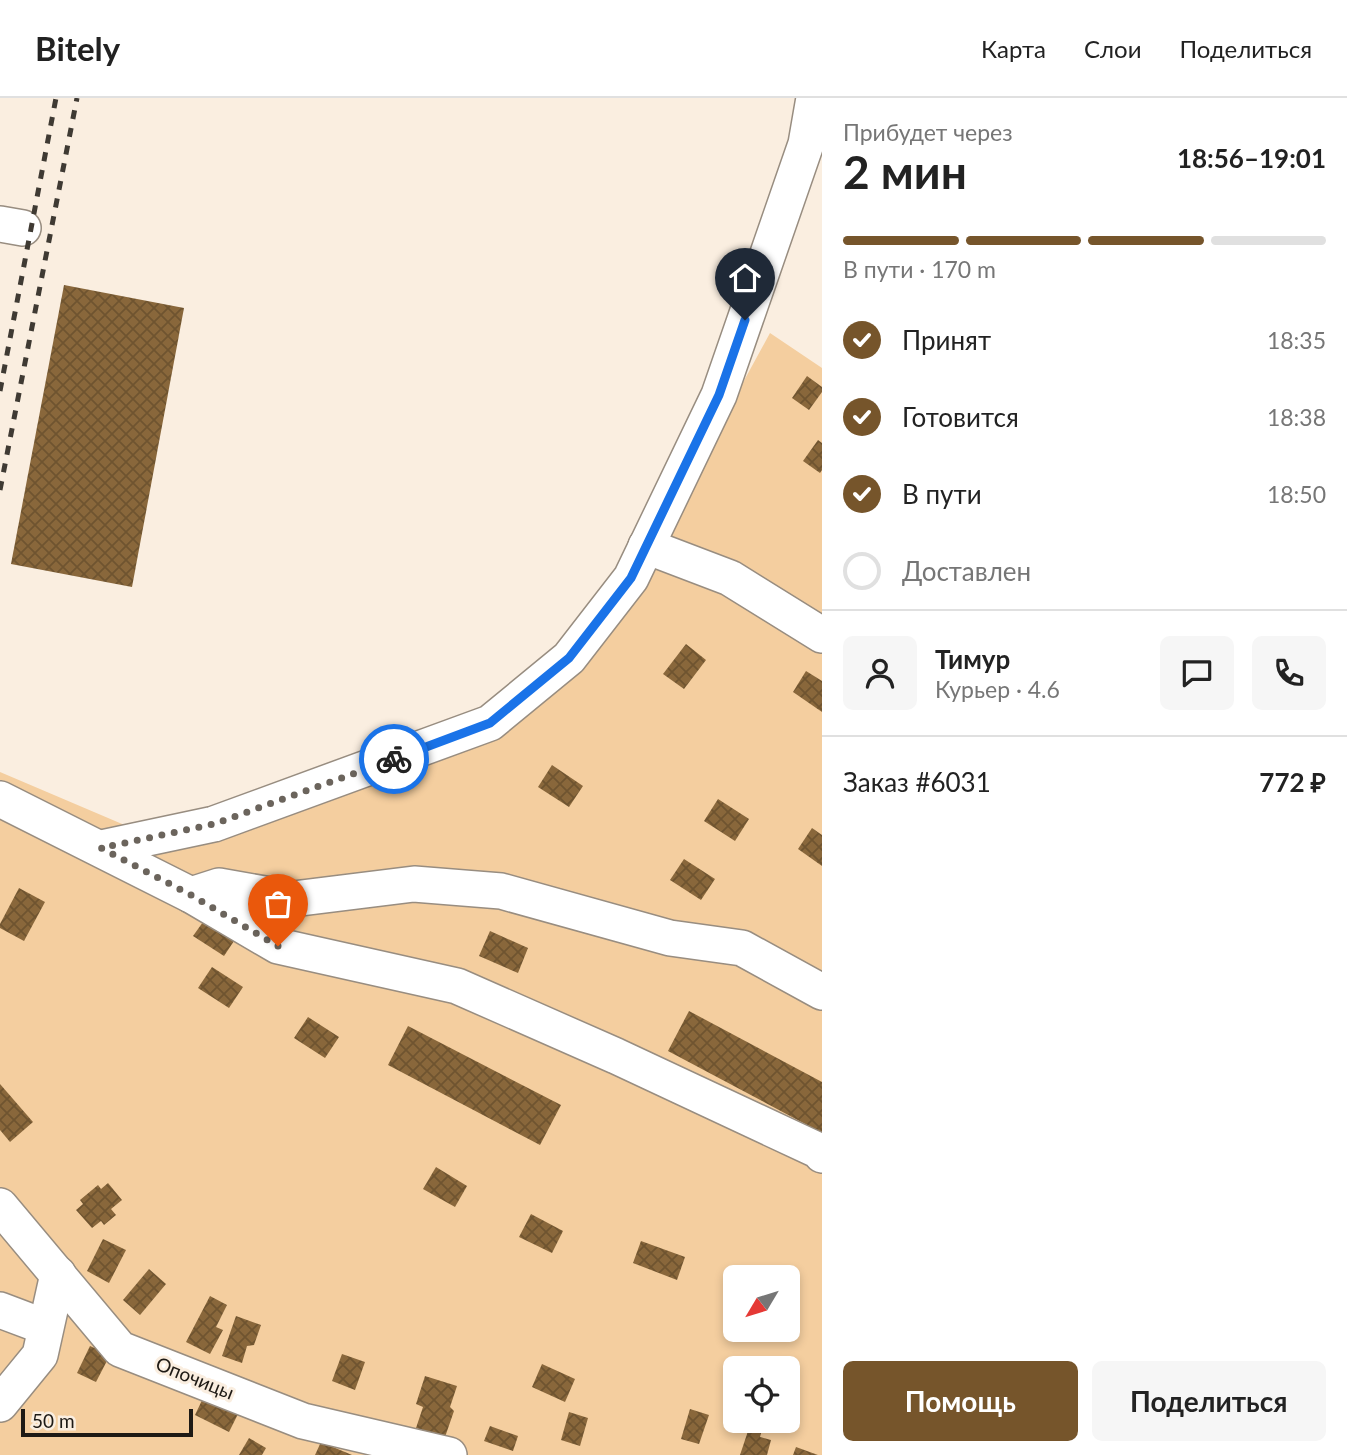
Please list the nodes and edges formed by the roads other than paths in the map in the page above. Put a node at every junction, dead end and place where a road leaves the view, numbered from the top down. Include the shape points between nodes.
1 (814, 98) edge
2 (646, 546) junction
3 (822, 635) edge
4 (0, 799) edge
5 (101, 848) junction
6 (191, 895) junction
7 (822, 992) edge
8 (822, 1155) edge
9 (0, 1206) edge
10 (58, 1274) junction
11 (0, 1310) edge
12 (45, 1327) junction
13 (0, 1404) edge
14 (449, 1455) edge

1 - 2 street via 806,144 719,395
2 - 3 street via 730,578
2 - 5 street via 631,578 569,658 490,723 214,824
4 - 5 street
5 - 6 street
6 - 7 street via 219,886 293,899 414,884 501,891 670,938 742,948
6 - 8 street via 278,946 457,986
9 - 10 street, Опочицы
10 - 12 street
10 - 14 street, Опочицы via 120,1349 303,1421
11 - 12 street
12 - 13 street via 40,1355

